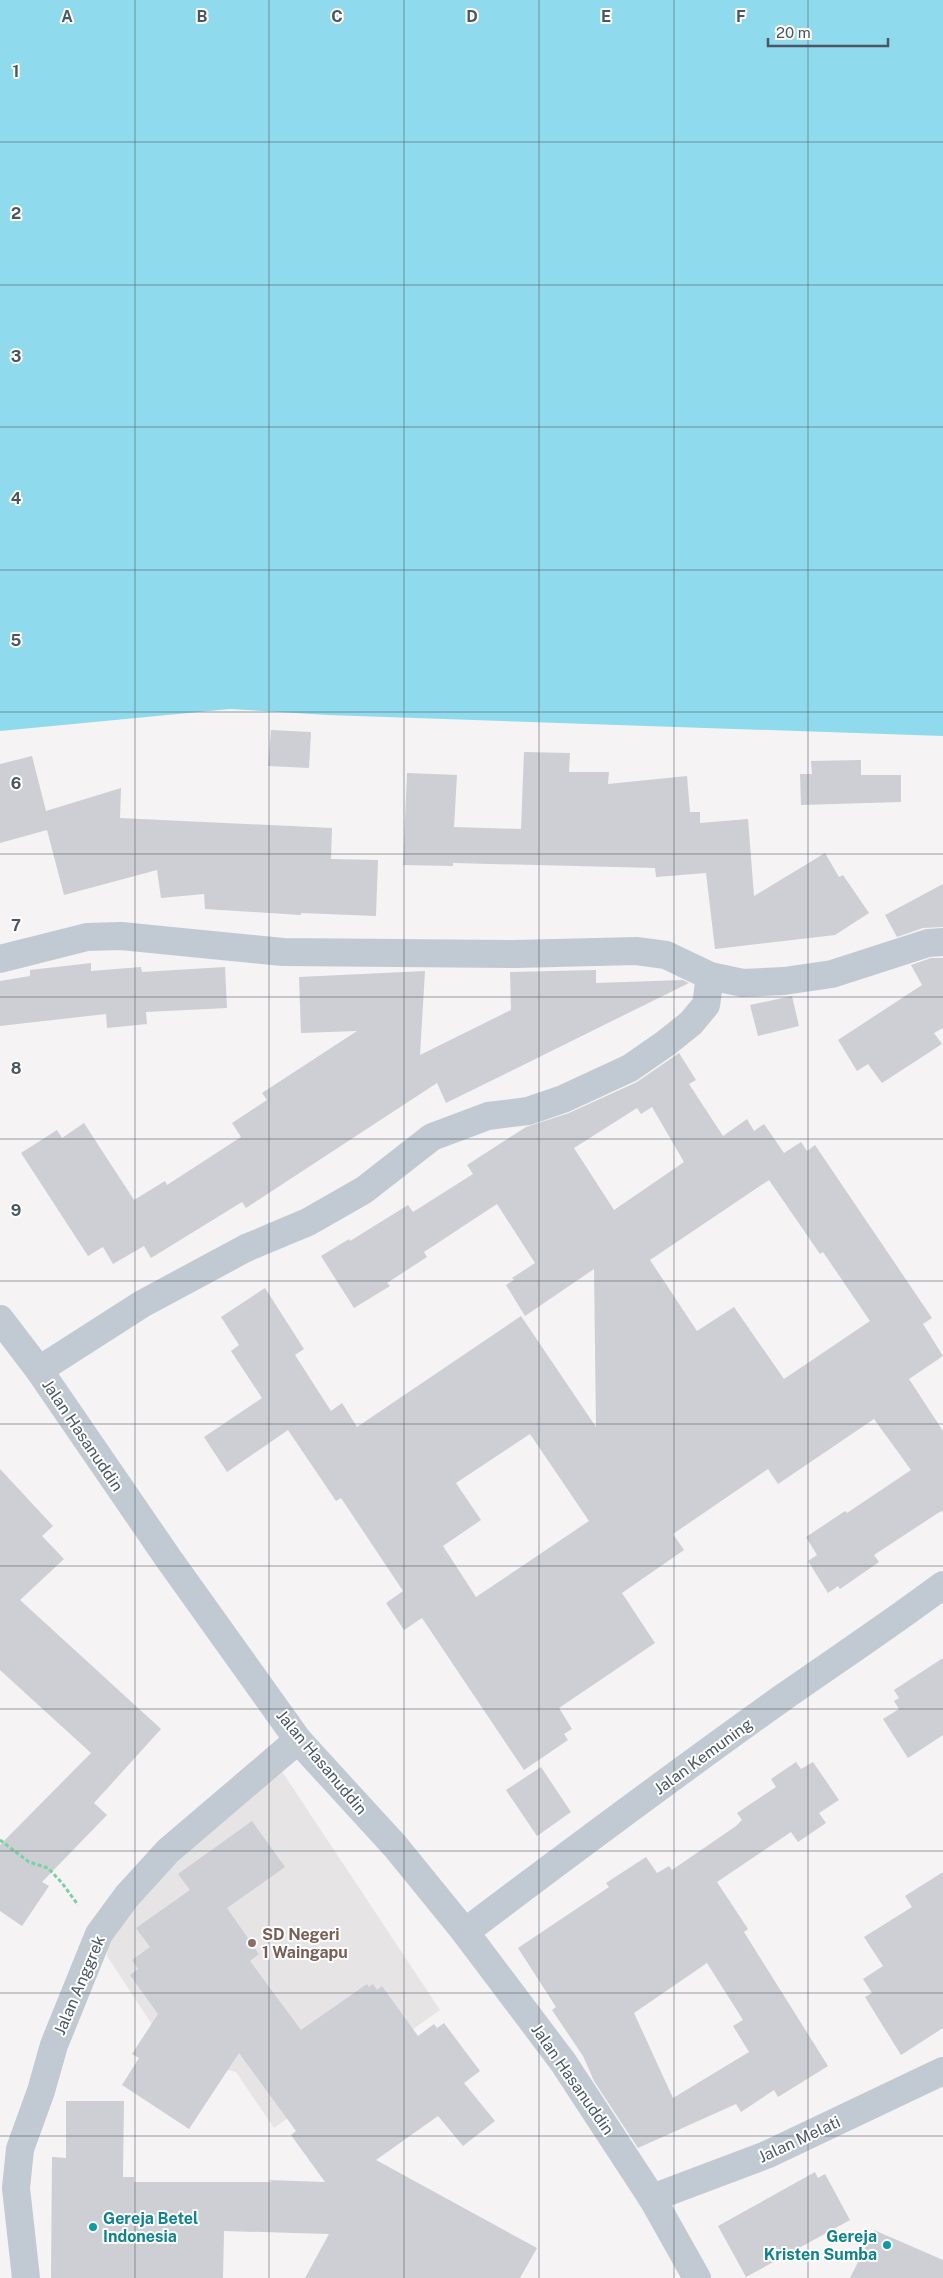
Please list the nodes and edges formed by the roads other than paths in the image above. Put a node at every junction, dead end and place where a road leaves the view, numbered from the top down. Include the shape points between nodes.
1 (943, 942) edge
2 (0, 959) edge
3 (710, 976) junction
4 (0, 1319) edge
5 (39, 1370) junction
6 (943, 1585) edge
7 (298, 1740) junction
8 (465, 1932) junction
9 (943, 2071) edge
10 (652, 2198) junction
11 (26, 2278) edge
12 (697, 2278) edge

1 - 3 street via 928,943 832,974 793,980 743,983
2 - 3 street via 88,937 121,936 283,952 515,954 636,951 666,955
3 - 5 street via 706,1005 691,1023 630,1068 563,1099 537,1108 488,1116 432,1137 364,1190 308,1222 246,1248 142,1304
4 - 5 street, Jalan Hasanuddin
5 - 7 street, Jalan Hasanuddin
6 - 8 street, Jalan Kemuning via 785,1696
7 - 8 street, Jalan Hasanuddin via 395,1846
7 - 11 street, Jalan Anggrek via 168,1851 127,1896 99,1934 54,2046 20,2148 16,2188
8 - 10 street, Jalan Hasanuddin via 563,2062
9 - 10 street, Jalan Melati via 766,2155
10 - 12 street, Jalan Hasanuddin

